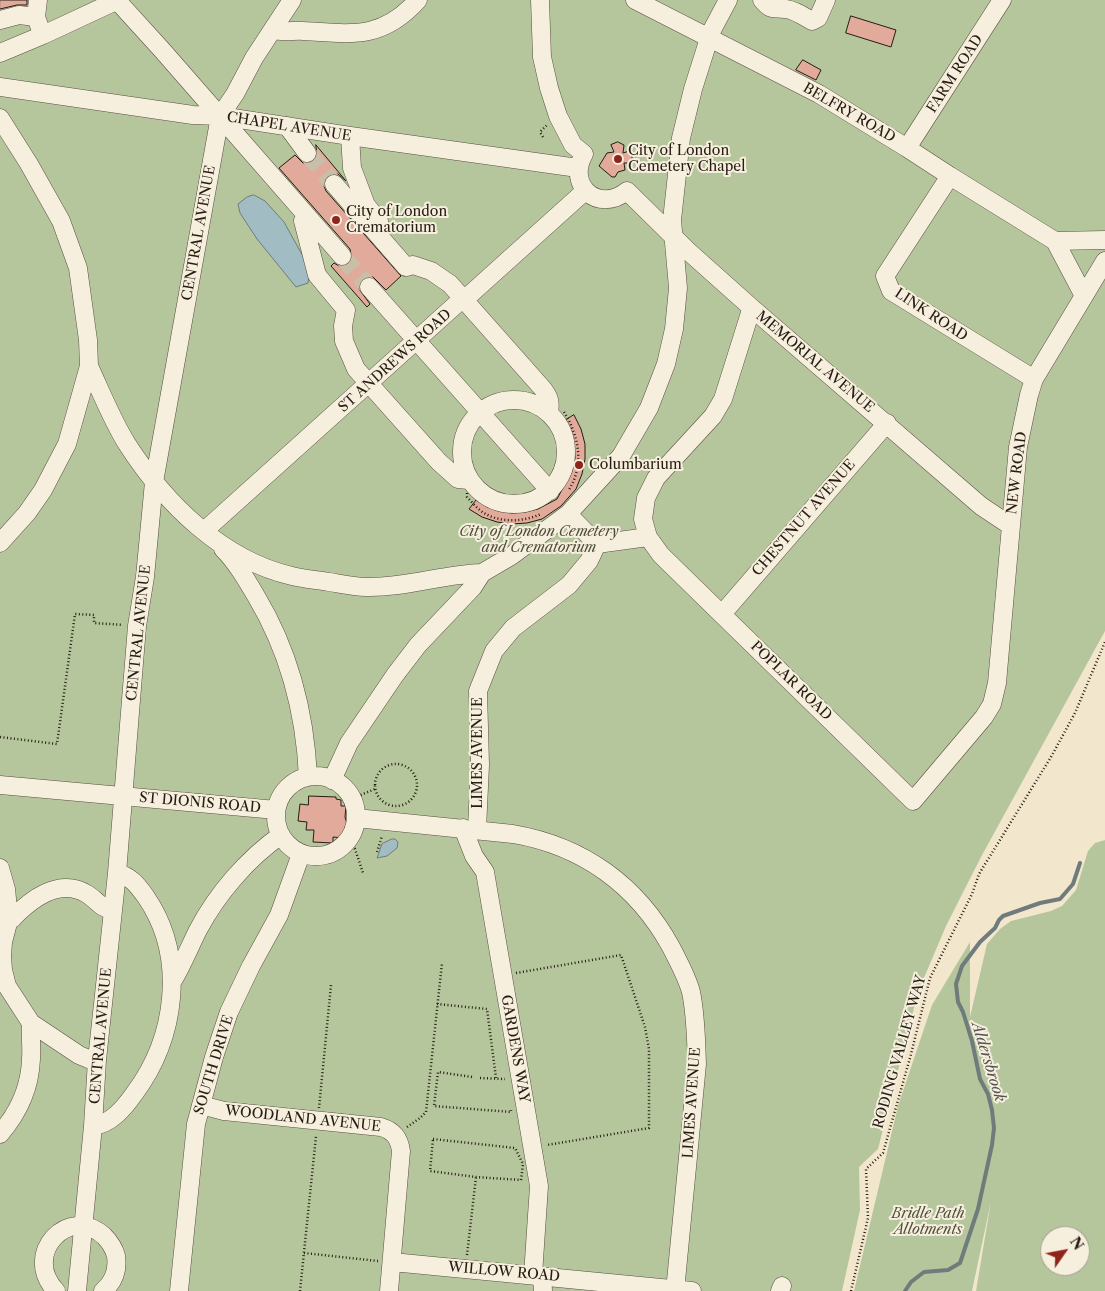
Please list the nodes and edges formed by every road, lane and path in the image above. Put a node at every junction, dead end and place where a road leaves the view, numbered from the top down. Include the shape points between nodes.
1 (118, 0) edge
2 (292, 0) edge
3 (418, 0) edge
4 (540, 0) edge
5 (635, 0) edge
6 (728, 0) edge
7 (762, 0) edge
8 (826, 0) edge
9 (1002, 0) edge
10 (37, 9) edge
11 (0, 20) edge
12 (274, 30) junction
13 (43, 35) junction
14 (709, 38) junction
15 (0, 53) edge
16 (0, 87) edge
17 (220, 116) junction
18 (0, 118) edge
19 (287, 126) junction
20 (350, 136) junction
21 (907, 148) junction
22 (307, 153) tunnel mouth
23 (581, 161) junction
24 (950, 176) junction
25 (334, 184) tunnel mouth
26 (585, 191) junction
27 (308, 217) junction
28 (674, 237) junction
29 (1105, 240) edge
30 (1054, 241) junction
31 (342, 256) tunnel mouth
32 (1105, 262) edge
33 (413, 264) junction
34 (369, 287) tunnel mouth
35 (1084, 296) junction
36 (465, 298) junction
37 (753, 309) junction
38 (416, 340) junction
39 (89, 366) junction
40 (1034, 379) junction
41 (369, 384) junction
42 (556, 411) junction
43 (479, 413) junction
44 (886, 423) junction
45 (572, 424) dead end
46 (576, 474) dead end
47 (582, 476) dead end
48 (154, 482) junction
49 (468, 488) junction
50 (550, 492) junction
51 (478, 508) dead end
52 (568, 514) junction
53 (1011, 523) junction
54 (204, 531) junction
55 (648, 537) junction
56 (0, 543) edge
57 (597, 544) junction
58 (482, 573) junction
59 (722, 614) junction
60 (137, 626) junction
61 (1105, 642) edge
62 (992, 704) joint
63 (0, 737) edge
64 (308, 777) junction
65 (332, 780) junction
66 (0, 786) edge
67 (374, 789) junction
68 (124, 796) junction
69 (352, 799) junction
70 (276, 810) junction
71 (356, 818) junction
72 (470, 829) junction
73 (281, 835) junction
74 (347, 842) junction
75 (301, 854) junction
76 (0, 868) edge
77 (363, 873) dead end
78 (117, 874) junction
79 (112, 910) junction
80 (9, 919) junction
81 (442, 963) dead end
82 (502, 976) junction
83 (172, 982) junction
84 (332, 985) dead end
85 (437, 1004) junction
86 (31, 1023) junction
87 (97, 1060) junction
88 (472, 1076) dead end
89 (480, 1078) dead end
90 (496, 1078) junction
91 (508, 1085) dead end
92 (512, 1104) dead end
93 (201, 1105) junction
94 (318, 1121) junction
95 (93, 1126) junction
96 (0, 1134) edge
97 (395, 1134) junction
98 (532, 1148) junction
99 (476, 1177) junction
100 (83, 1227) junction
101 (304, 1253) junction
102 (392, 1262) junction
103 (465, 1269) junction
104 (539, 1281) edge
105 (681, 1290) edge
106 (56, 1291) edge
107 (77, 1291) edge
108 (104, 1291) edge
109 (179, 1291) edge
110 (300, 1291) edge
111 (389, 1291) edge
112 (851, 1291) edge

1 - 13 lane
1 - 17 lane
2 - 12 lane, CENTRAL AVENUE
3 - 12 lane via 400,16 370,32 344,34
4 - 23 lane via 542,58 549,88 558,116
5 - 14 lane, BELFRY ROAD
6 - 14 lane
7 - 8 lane via 768,8 786,9 812,21 818,18
9 - 21 lane, FARM ROAD
10 - 11 lane
10 - 13 lane
12 - 17 lane, CENTRAL AVENUE
13 - 15 lane
14 - 21 lane, BELFRY ROAD via 819,94
14 - 28 lane via 681,138 672,220
16 - 17 lane, CHAPEL AVENUE via 193,115
17 - 19 lane, CHAPEL AVENUE
17 - 27 lane
17 - 48 lane, CENTRAL AVENUE
18 - 39 lane via 61,221 78,268
19 - 20 lane, CHAPEL AVENUE
19 - 22 lane
20 - 23 lane, CHAPEL AVENUE
20 - 33 lane via 352,168 366,205
21 - 24 lane, BELFRY ROAD
23 - 26 lane via 578,176
24 - 30 lane, BELFRY ROAD
24 - 40 lane, LINK ROAD via 885,276 891,290
25 - 33 lane via 406,267
26 - 28 lane, MEMORIAL AVENUE via 606,200 627,191
26 - 36 lane, ST ANDREWS ROAD
27 - 31 lane
27 - 41 lane via 303,221 317,276 346,310 344,341 356,369
28 - 37 lane, MEMORIAL AVENUE
28 - 52 lane via 678,288 666,364 649,408 621,456
29 - 30 lane
30 - 35 lane, BELFRY ROAD
32 - 35 lane, NEW ROAD
33 - 36 lane via 438,275
34 - 38 lane
35 - 40 lane, NEW ROAD
36 - 38 lane, ST ANDREWS ROAD
36 - 42 lane via 543,389
37 - 44 lane, MEMORIAL AVENUE
37 - 55 lane via 724,399 713,416 656,478 646,498 643,519
38 - 41 lane, ST ANDREWS ROAD
38 - 43 lane
39 - 48 lane via 126,443
39 - 56 lane via 67,444 27,513
40 - 53 lane, NEW ROAD via 1018,446
41 - 49 lane via 439,462
41 - 54 lane, ST ANDREWS ROAD
42 - 43 lane via 521,400 506,400
42 - 45 path
42 - 50 lane via 567,451 565,466
43 - 49 lane via 464,437 462,452
43 - 50 lane
44 - 53 lane, MEMORIAL AVENUE via 981,506
44 - 59 lane, CHESTNUT AVENUE
46 - 47 path
48 - 54 lane
48 - 60 lane, CENTRAL AVENUE via 146,577
49 - 50 lane via 507,504 537,500
49 - 51 path
52 - 57 lane
52 - 58 lane
53 - 62 lane, NEW ROAD via 997,683
54 - 58 lane via 230,550 291,576 357,586 405,584
54 - 64 lane via 227,553 244,576 267,614 283,650 296,691
55 - 57 lane
55 - 59 lane, POPLAR ROAD via 661,555
57 - 72 lane, LIMES AVENUE via 590,560 569,585 513,628 494,651 478,691 480,765
58 - 65 lane via 395,675 349,743
59 - 62 lane, POPLAR ROAD via 913,801
60 - 63 path via 94,623 94,615 75,614 57,744
60 - 68 lane, CENTRAL AVENUE
61 - 112 path, RODING VALLEY WAY via 1075,713 979,874 930,978 883,1153 866,1169 868,1218
64 - 65 lane via 322,776
64 - 70 lane via 287,788
65 - 69 lane via 342,785
66 - 68 lane, ST DIONIS ROAD
67 - 67 path via 377,775 394,764 407,767 418,784 414,798 394,807 381,801
67 - 69 path
68 - 70 lane, ST DIONIS ROAD
68 - 78 lane, CENTRAL AVENUE
69 - 71 lane
70 - 73 lane via 276,824
71 - 72 lane
71 - 74 lane
72 - 82 lane, GARDENS WAY via 474,856 485,872
72 - 105 lane, LIMES AVENUE via 534,837 581,855 638,899 661,929 678,960 690,992 696,1034
73 - 75 lane via 290,847
73 - 83 lane via 246,865 219,896
74 - 75 lane via 329,854
74 - 77 path via 355,849
75 - 93 lane, SOUTH DRIVE via 279,914 229,1012
76 - 80 lane
78 - 79 lane, CENTRAL AVENUE
78 - 83 lane via 136,884 153,908 163,929
79 - 80 lane via 104,909 78,890 60,888 37,898
79 - 87 lane, CENTRAL AVENUE
80 - 86 lane via 3,942 3,970 7,986
81 - 85 path
82 - 98 lane, GARDENS WAY
82 - 98 path via 621,955 650,1049 649,1128
83 - 95 lane via 168,1021 158,1053 142,1083 113,1118
84 - 94 path
85 - 90 path via 487,1009
85 - 97 path via 426,1112
86 - 87 lane via 79,1055
86 - 96 lane via 28,1082 21,1104
87 - 95 lane, CENTRAL AVENUE
88 - 92 path via 438,1072 434,1106 511,1112
89 - 90 path
90 - 91 path via 505,1079
93 - 94 lane, WOODLAND AVENUE via 224,1111
93 - 109 lane, SOUTH DRIVE via 196,1124
94 - 97 lane, WOODLAND AVENUE via 381,1127
94 - 101 path
95 - 100 lane, CENTRAL AVENUE
97 - 102 lane, WOODLAND AVENUE via 400,1141 400,1151
98 - 104 lane, GARDENS WAY via 539,1186
99 - 99 path via 430,1171 433,1139 516,1148 523,1164 521,1180
99 - 103 path
100 - 106 lane via 65,1229 47,1245 43,1269 47,1281
100 - 107 lane, CENTRAL AVENUE
100 - 108 lane via 100,1232 115,1252 115,1276
101 - 102 path
101 - 110 path
102 - 103 lane, WILLOW ROAD
102 - 111 lane, WOODLAND AVENUE
103 - 104 lane, WILLOW ROAD
104 - 105 lane, WILLOW ROAD

